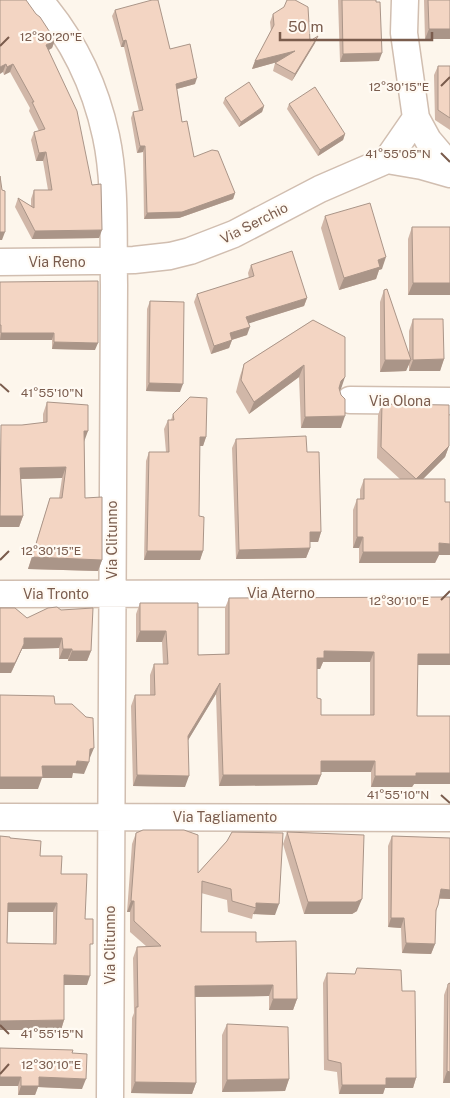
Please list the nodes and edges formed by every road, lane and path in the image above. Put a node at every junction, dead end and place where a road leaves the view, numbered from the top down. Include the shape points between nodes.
1 (39, 0) edge
2 (404, 0) edge
3 (416, 118) junction
4 (388, 160) junction
5 (450, 166) edge
6 (450, 174) edge
7 (114, 260) junction
8 (0, 262) edge
9 (350, 400) dead end
10 (450, 401) edge
11 (450, 592) edge
12 (0, 594) edge
13 (112, 594) junction
14 (112, 816) junction
15 (0, 817) edge
16 (450, 818) edge
17 (110, 1098) edge

1 - 7 street, Via Clitunno via 74,49 97,104 109,157
2 - 3 street via 404,33
3 - 4 street
3 - 5 street via 428,140
4 - 6 street
4 - 7 street, Via Serchio via 320,189 208,246 170,256
7 - 8 street, Via Reno
7 - 13 street, Via Clitunno
9 - 10 street, Via Olona
11 - 13 street, Via Aterno
12 - 13 street, Via Tronto
13 - 14 street, Via Clitunno
14 - 15 street, Via Tagliamento
14 - 16 street, Via Tagliamento
14 - 17 street, Via Clitunno

